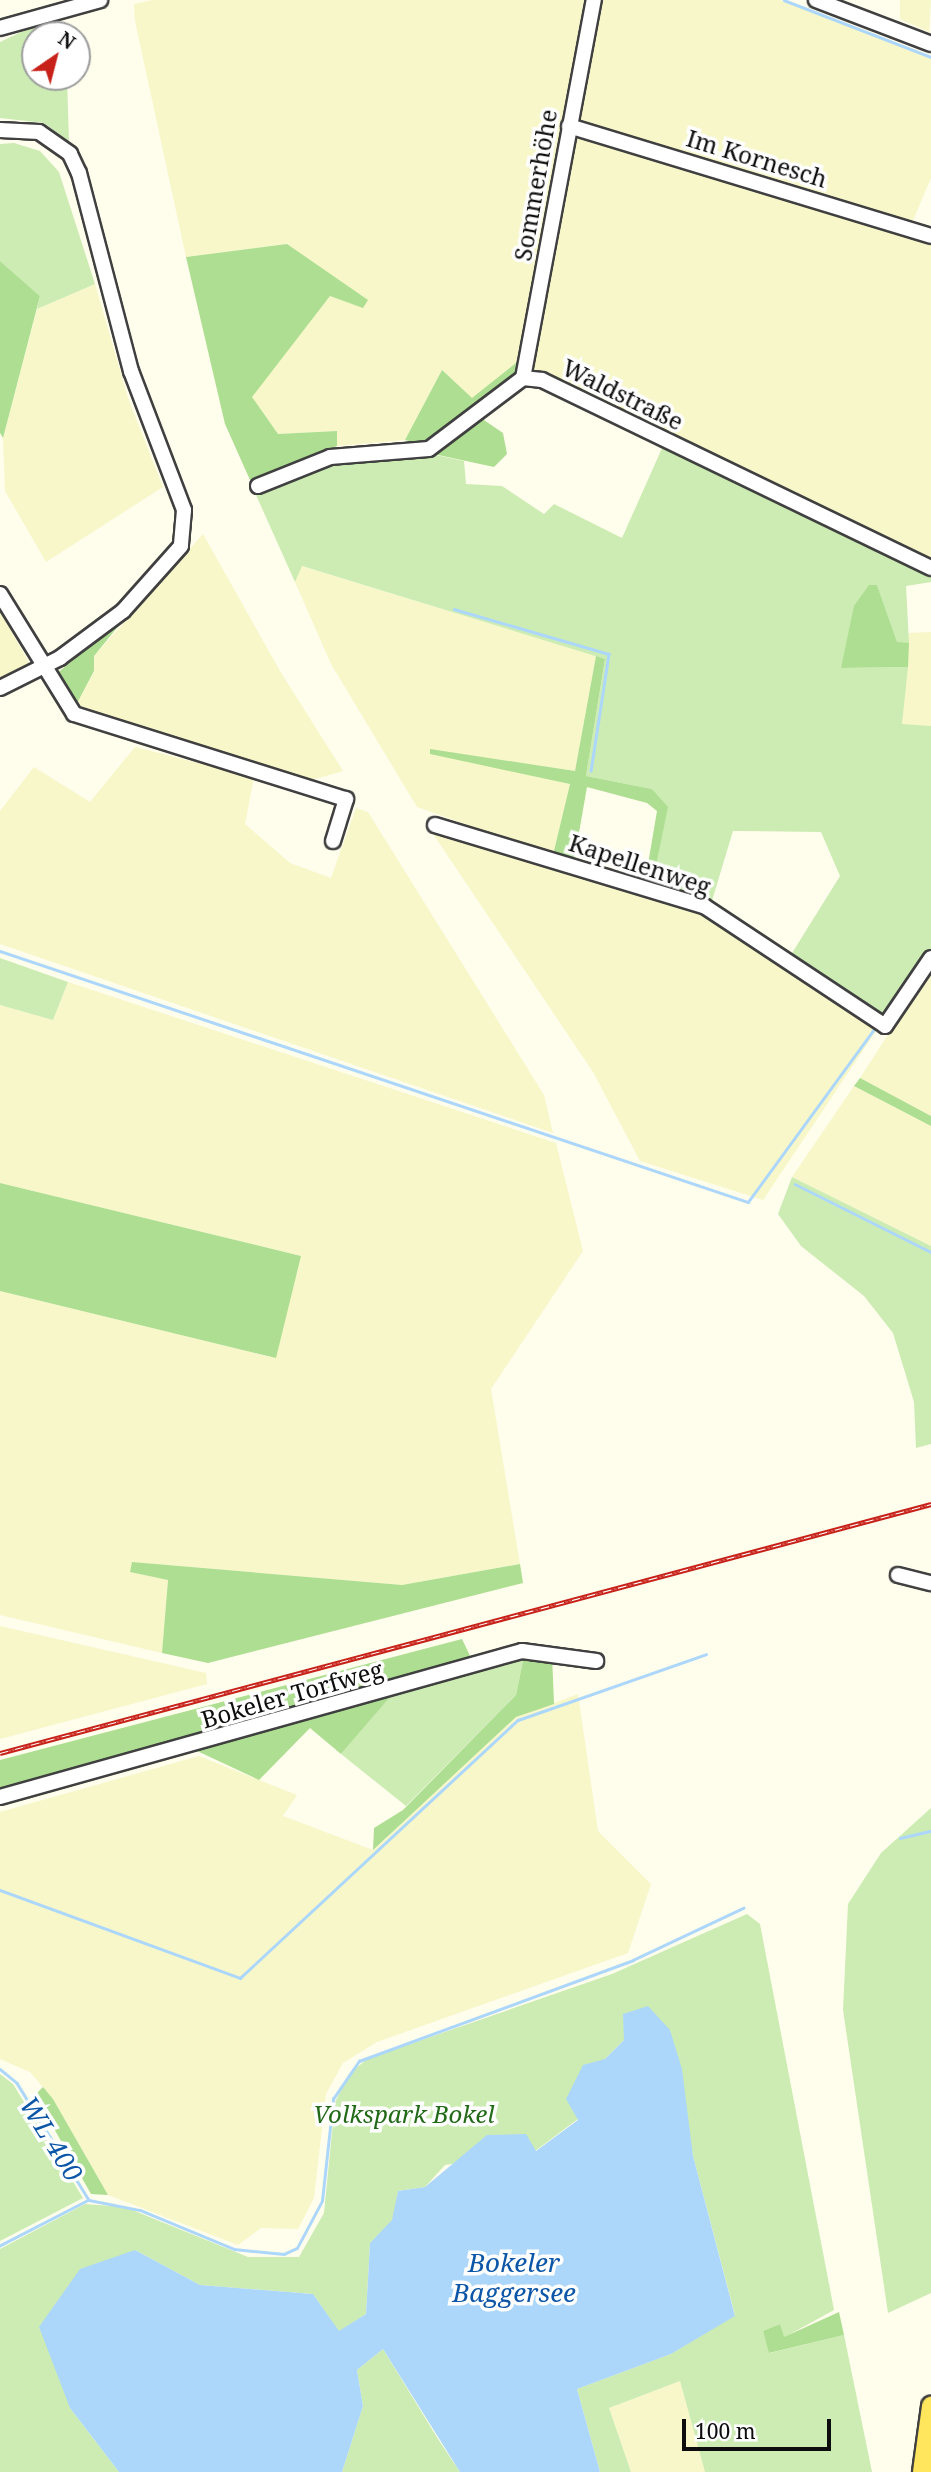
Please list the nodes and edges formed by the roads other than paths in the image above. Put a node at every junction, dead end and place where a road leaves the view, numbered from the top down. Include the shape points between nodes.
1 (100, 0) edge
2 (594, 0) edge
3 (816, 0) edge
4 (0, 28) edge
5 (931, 44) edge
6 (569, 126) junction
7 (0, 130) edge
8 (931, 236) edge
9 (523, 378) junction
10 (258, 486) dead end
11 (931, 568) edge
12 (0, 594) edge
13 (43, 667) junction
14 (0, 688) edge
15 (435, 825) dead end
16 (333, 841) dead end
17 (931, 958) edge
18 (898, 1575) dead end
19 (931, 1583) edge
20 (596, 1661) dead end
21 (0, 1797) edge
22 (931, 2406) edge
23 (930, 2413) edge
24 (931, 2421) edge
25 (922, 2472) edge

1 - 4 street
2 - 6 street, Sommerhöhe
3 - 5 street
6 - 8 street, Im Kornesch
6 - 9 street, Sommerhöhe
7 - 13 street via 39,132 74,163 131,371 184,510 181,546 123,611
9 - 10 street, Waldstraße via 429,449 330,457
9 - 11 street, Waldstraße via 542,380
12 - 13 street
13 - 14 street
13 - 16 street via 74,714 94,723 346,799
15 - 17 street, Kapellenweg via 704,906 886,1026
18 - 19 street
20 - 21 street, Bokeler Torfweg via 522,1651
22 - 23 main road
23 - 24 main road
23 - 25 main road

